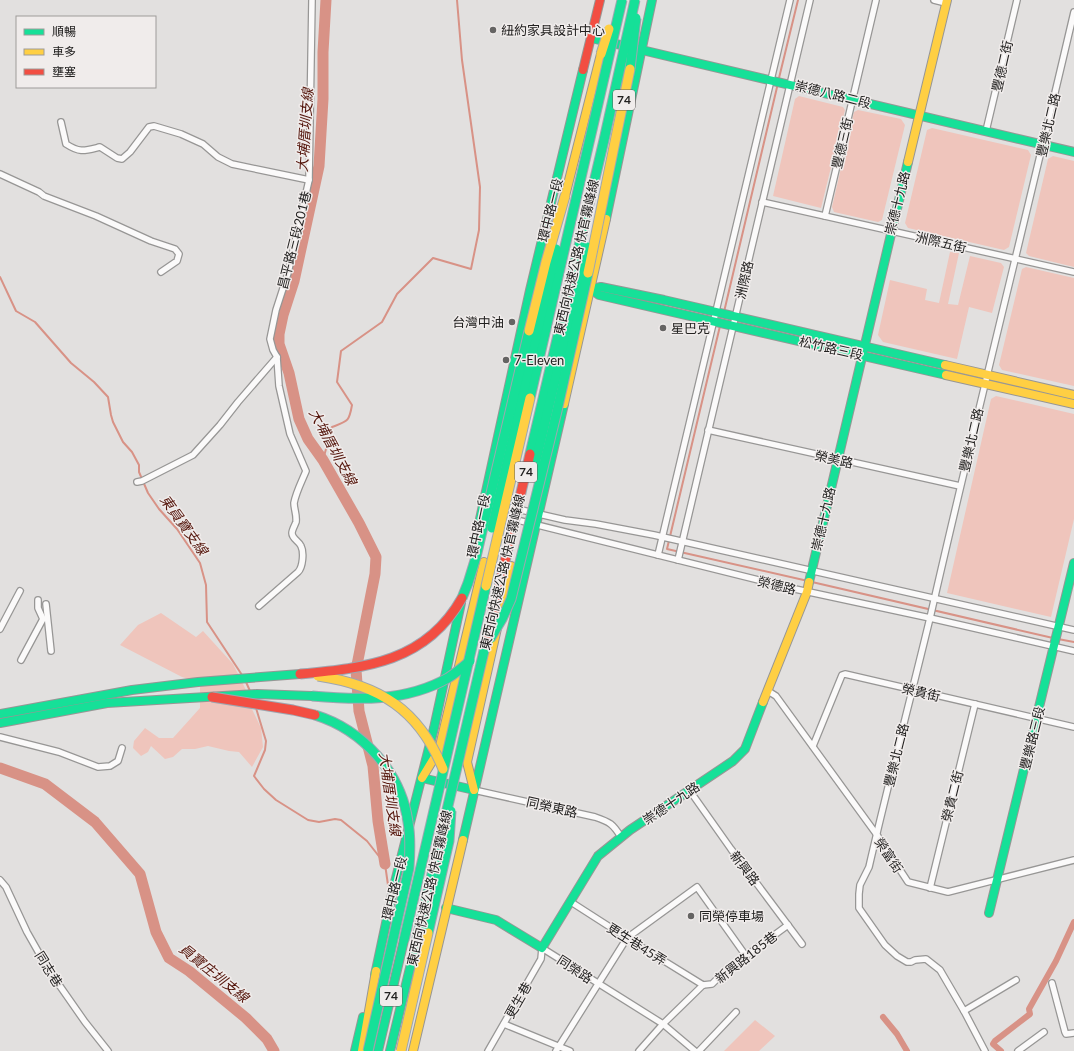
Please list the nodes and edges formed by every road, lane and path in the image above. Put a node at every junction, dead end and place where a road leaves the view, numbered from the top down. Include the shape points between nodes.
1 (312, 0) edge
2 (600, 0) edge
3 (618, 0) edge
4 (622, 0) edge
5 (635, 0) edge
6 (638, 0) edge
7 (652, 0) edge
8 (790, 0) edge
9 (810, 0) edge
10 (876, 0) edge
11 (934, 0) edge
12 (1017, 0) edge
13 (946, 1) edge
14 (1074, 12) edge
15 (591, 38) junction
16 (641, 50) junction
17 (780, 82) junction
18 (852, 99) junction
19 (919, 115) junction
20 (61, 122) dead end
21 (986, 131) junction
22 (1043, 145) junction
23 (1074, 152) edge
24 (0, 174) edge
25 (309, 180) junction
26 (565, 196) junction
27 (602, 199) junction
28 (762, 202) junction
29 (825, 216) junction
30 (891, 230) junction
31 (1015, 259) junction
32 (161, 272) dead end
33 (1074, 272) edge
34 (534, 276) junction
35 (590, 289) junction
36 (715, 317) junction
37 (734, 321) junction
38 (863, 350) junction
39 (277, 357) junction
40 (986, 379) junction
41 (1074, 394) edge
42 (1074, 404) edge
43 (708, 430) junction
44 (837, 459) junction
45 (137, 482) dead end
46 (960, 486) junction
47 (484, 502) junction
48 (481, 511) junction
49 (539, 514) junction
50 (537, 524) junction
51 (667, 538) junction
52 (683, 542) junction
53 (658, 555) junction
54 (680, 555) junction
55 (1074, 563) edge
56 (811, 570) junction
57 (20, 591) dead end
58 (807, 592) junction
59 (462, 596) junction
60 (934, 599) junction
61 (38, 600) dead end
62 (46, 604) dead end
63 (258, 606) dead end
64 (930, 618) junction
65 (1060, 627) junction
66 (0, 629) edge
67 (1074, 630) edge
68 (1055, 646) junction
69 (51, 651) dead end
70 (1074, 651) edge
71 (21, 660) dead end
72 (300, 674) junction
73 (912, 690) junction
74 (768, 691) junction
75 (212, 697) junction
76 (975, 704) junction
77 (0, 714) edge
78 (1037, 718) junction
79 (0, 723) edge
80 (1074, 727) edge
81 (0, 737) edge
82 (813, 746) junction
83 (122, 748) dead end
84 (422, 778) junction
85 (474, 790) junction
86 (690, 791) junction
87 (877, 835) junction
88 (621, 837) junction
89 (1074, 860) edge
90 (997, 879) junction
91 (0, 880) edge
92 (930, 888) junction
93 (570, 902) junction
94 (446, 908) junction
95 (989, 913) dead end
96 (788, 925) junction
97 (627, 938) junction
98 (802, 944) dead end
99 (542, 948) junction
100 (746, 956) junction
101 (376, 971) junction
102 (1016, 980) dead end
103 (1052, 983) dead end
104 (599, 984) junction
105 (704, 985) junction
106 (964, 1011) junction
107 (736, 1012) dead end
108 (504, 1024) junction
109 (663, 1024) junction
110 (1044, 1032) dead end
111 (1074, 1033) edge
112 (558, 1049) edge
113 (108, 1051) edge
114 (355, 1051) edge
115 (362, 1051) edge
116 (368, 1051) edge
117 (378, 1051) edge
118 (390, 1051) edge
119 (401, 1051) edge
120 (413, 1051) edge
121 (488, 1051) edge
122 (570, 1051) edge
123 (639, 1051) edge
124 (695, 1051) edge
125 (700, 1051) edge
126 (985, 1051) edge
127 (1018, 1051) edge

1 - 25 street, 昌平路三段201巷
2 - 15 main road, 環中路一段
3 - 26 main road, 74, bridge via 601,54
4 - 117 main road, 東西向快速公路 快官霧峰線 / 74, bridge
5 - 118 main road, 東西向快速公路 快官霧峰線 / 74, bridge
6 - 27 main road, 74, bridge via 632,63
7 - 16 main road
8 - 17 street, 洲際路
9 - 17 street, 洲際路
10 - 18 street, 豐德三街
11 - 13 street
12 - 21 street, 豐德二街
13 - 19 main road, 崇德十九路
14 - 22 street, 豐樂北二路
15 - 16 main road, 崇德八路二段
15 - 34 main road, 環中路一段
16 - 17 main road, 崇德八路二段
16 - 35 main road
17 - 18 main road, 崇德八路二段
17 - 28 street, 洲際路
17 - 36 street, 洲際路
18 - 19 main road, 崇德八路二段
18 - 29 street, 豐德三街
19 - 21 main road, 崇德八路二段
19 - 30 main road, 崇德十九路
20 - 25 street via 66,144 77,150 100,147 122,159 149,127 154,126 203,144 228,162
21 - 22 main road, 崇德八路二段
22 - 23 main road, 崇德八路二段
22 - 31 street, 豐樂北二路
24 - 32 street via 44,196 175,249 179,254 177,261
25 - 39 street, 昌平路三段201巷 via 270,339
26 - 59 main road, bridge via 531,322 472,574
26 - 84 main road, 74, bridge via 558,239 439,750
27 - 75 main road, bridge via 590,264 518,574 511,599 491,637 474,658 449,677 428,688 405,695 370,699 257,694
27 - 85 main road, 74, bridge via 584,257 467,762
28 - 29 street, 洲際五街
28 - 37 street, 洲際路
29 - 30 street, 洲際五街
30 - 31 street, 洲際五街
30 - 38 main road, 崇德十九路
31 - 33 street, 洲際五街
31 - 40 street, 豐樂北二路
34 - 35 main road, 松竹路三段
34 - 47 main road, 環中路一段
35 - 36 main road, 松竹路三段 via 599,295
35 - 49 main road
36 - 37 main road, 松竹路三段
36 - 51 street, 洲際路
37 - 38 main road, 松竹路三段
37 - 43 street, 洲際路
38 - 40 main road, 松竹路三段
38 - 44 main road, 崇德十九路
39 - 45 street via 193,455 142,482
39 - 63 street, 昌平路三段201巷 via 279,386 288,427 306,471 295,499 296,521 292,533 302,547 302,564 298,572
40 - 41 main road, 松竹路三段
40 - 42 main road, 松竹路三段
40 - 46 street, 豐樂北二路
43 - 44 street, 榮美路
43 - 52 street, 洲際路
44 - 46 street, 榮美路
44 - 56 main road, 崇德十九路
46 - 60 street, 豐樂北二路
47 - 48 main road, 環中路一段
47 - 49 street, 榮德路
48 - 50 street, 榮德路
48 - 59 main road, 環中路一段
49 - 50 main road
49 - 51 street, 榮德路
50 - 53 street, 榮德路
50 - 85 main road
51 - 52 street, 榮德路
51 - 53 street, 洲際路
52 - 54 street, 洲際路
52 - 56 street, 榮德路
53 - 54 street, 榮德路
54 - 58 street, 榮德路
55 - 65 main road, 豐樂路三段
56 - 58 main road, 崇德十九路
56 - 60 street, 榮德路
57 - 66 street
58 - 64 street, 榮德路
58 - 74 main road, 崇德十九路
59 - 72 main road, bridge via 453,613 425,641 387,662
59 - 84 main road, 環中路一段
60 - 64 street, 豐樂北二路
60 - 65 street, 榮德路
61 - 71 street via 38,608 43,619
62 - 69 street
64 - 68 street, 榮德路
64 - 73 street, 豐樂北二路
65 - 67 street, 榮德路
65 - 68 main road, 豐樂路三段
68 - 70 street, 榮德路
68 - 78 main road, 豐樂路三段
72 - 77 main road via 132,690
72 - 119 main road, bridge via 349,682 377,692 388,699 412,718 425,733 437,754 449,788 449,841
73 - 76 street, 榮貴街
73 - 82 street, 榮貴街 via 848,674 842,675
73 - 87 street, 豐樂北二路
74 - 82 street, 榮富街 via 776,696
74 - 86 main road, 崇德十九路 via 745,749 733,761
75 - 79 main road via 107,704
75 - 116 main road, bridge via 275,707 328,720 351,733 372,750 389,771 402,794 408,813 410,855
76 - 78 street, 榮貴街
76 - 92 street, 榮貴二街
78 - 80 street, 榮貴街
78 - 90 main road, 豐樂路三段
81 - 83 street via 59,752 98,767 110,766 118,761
82 - 87 street, 榮富街
84 - 85 main road
84 - 101 main road, 環中路一段 via 393,890
85 - 88 street, 同榮東路 via 602,819 615,826
85 - 94 main road
86 - 88 main road, 崇德十九路
86 - 96 street, 新興路
87 - 92 street, 榮富街 via 908,882
87 - 106 street, 豐樂北二路 via 869,867 860,885 859,908 897,956 907,962 926,958 940,970
88 - 93 main road, 崇德十九路 via 598,856
89 - 90 street, 榮富街
90 - 92 street, 榮富街 via 948,892
90 - 95 main road, 豐樂路三段
91 - 113 street, 同志巷 via 48,970
93 - 97 street, 更生巷45弄
93 - 99 main road, 崇德十九路
94 - 99 main road, 同榮路 via 496,920
94 - 120 main road
96 - 98 street, 新興路
96 - 100 street, 新興路185巷
97 - 100 street via 697,887
97 - 104 street
97 - 105 street, 更生巷45弄
99 - 104 street, 同榮路
99 - 108 street, 更生巷 via 541,959
100 - 105 street, 新興路185巷 via 712,984
101 - 114 main road, 環中路一段
101 - 115 main road, 74
102 - 106 street
103 - 111 street via 1066,1034
104 - 109 street, 同榮路
104 - 112 street
105 - 109 street, 新興路185巷
106 - 126 street
107 - 125 street
108 - 112 street
108 - 121 street, 更生巷
109 - 123 street, 新興路185巷
109 - 124 street, 同榮路
110 - 127 street
112 - 122 street

